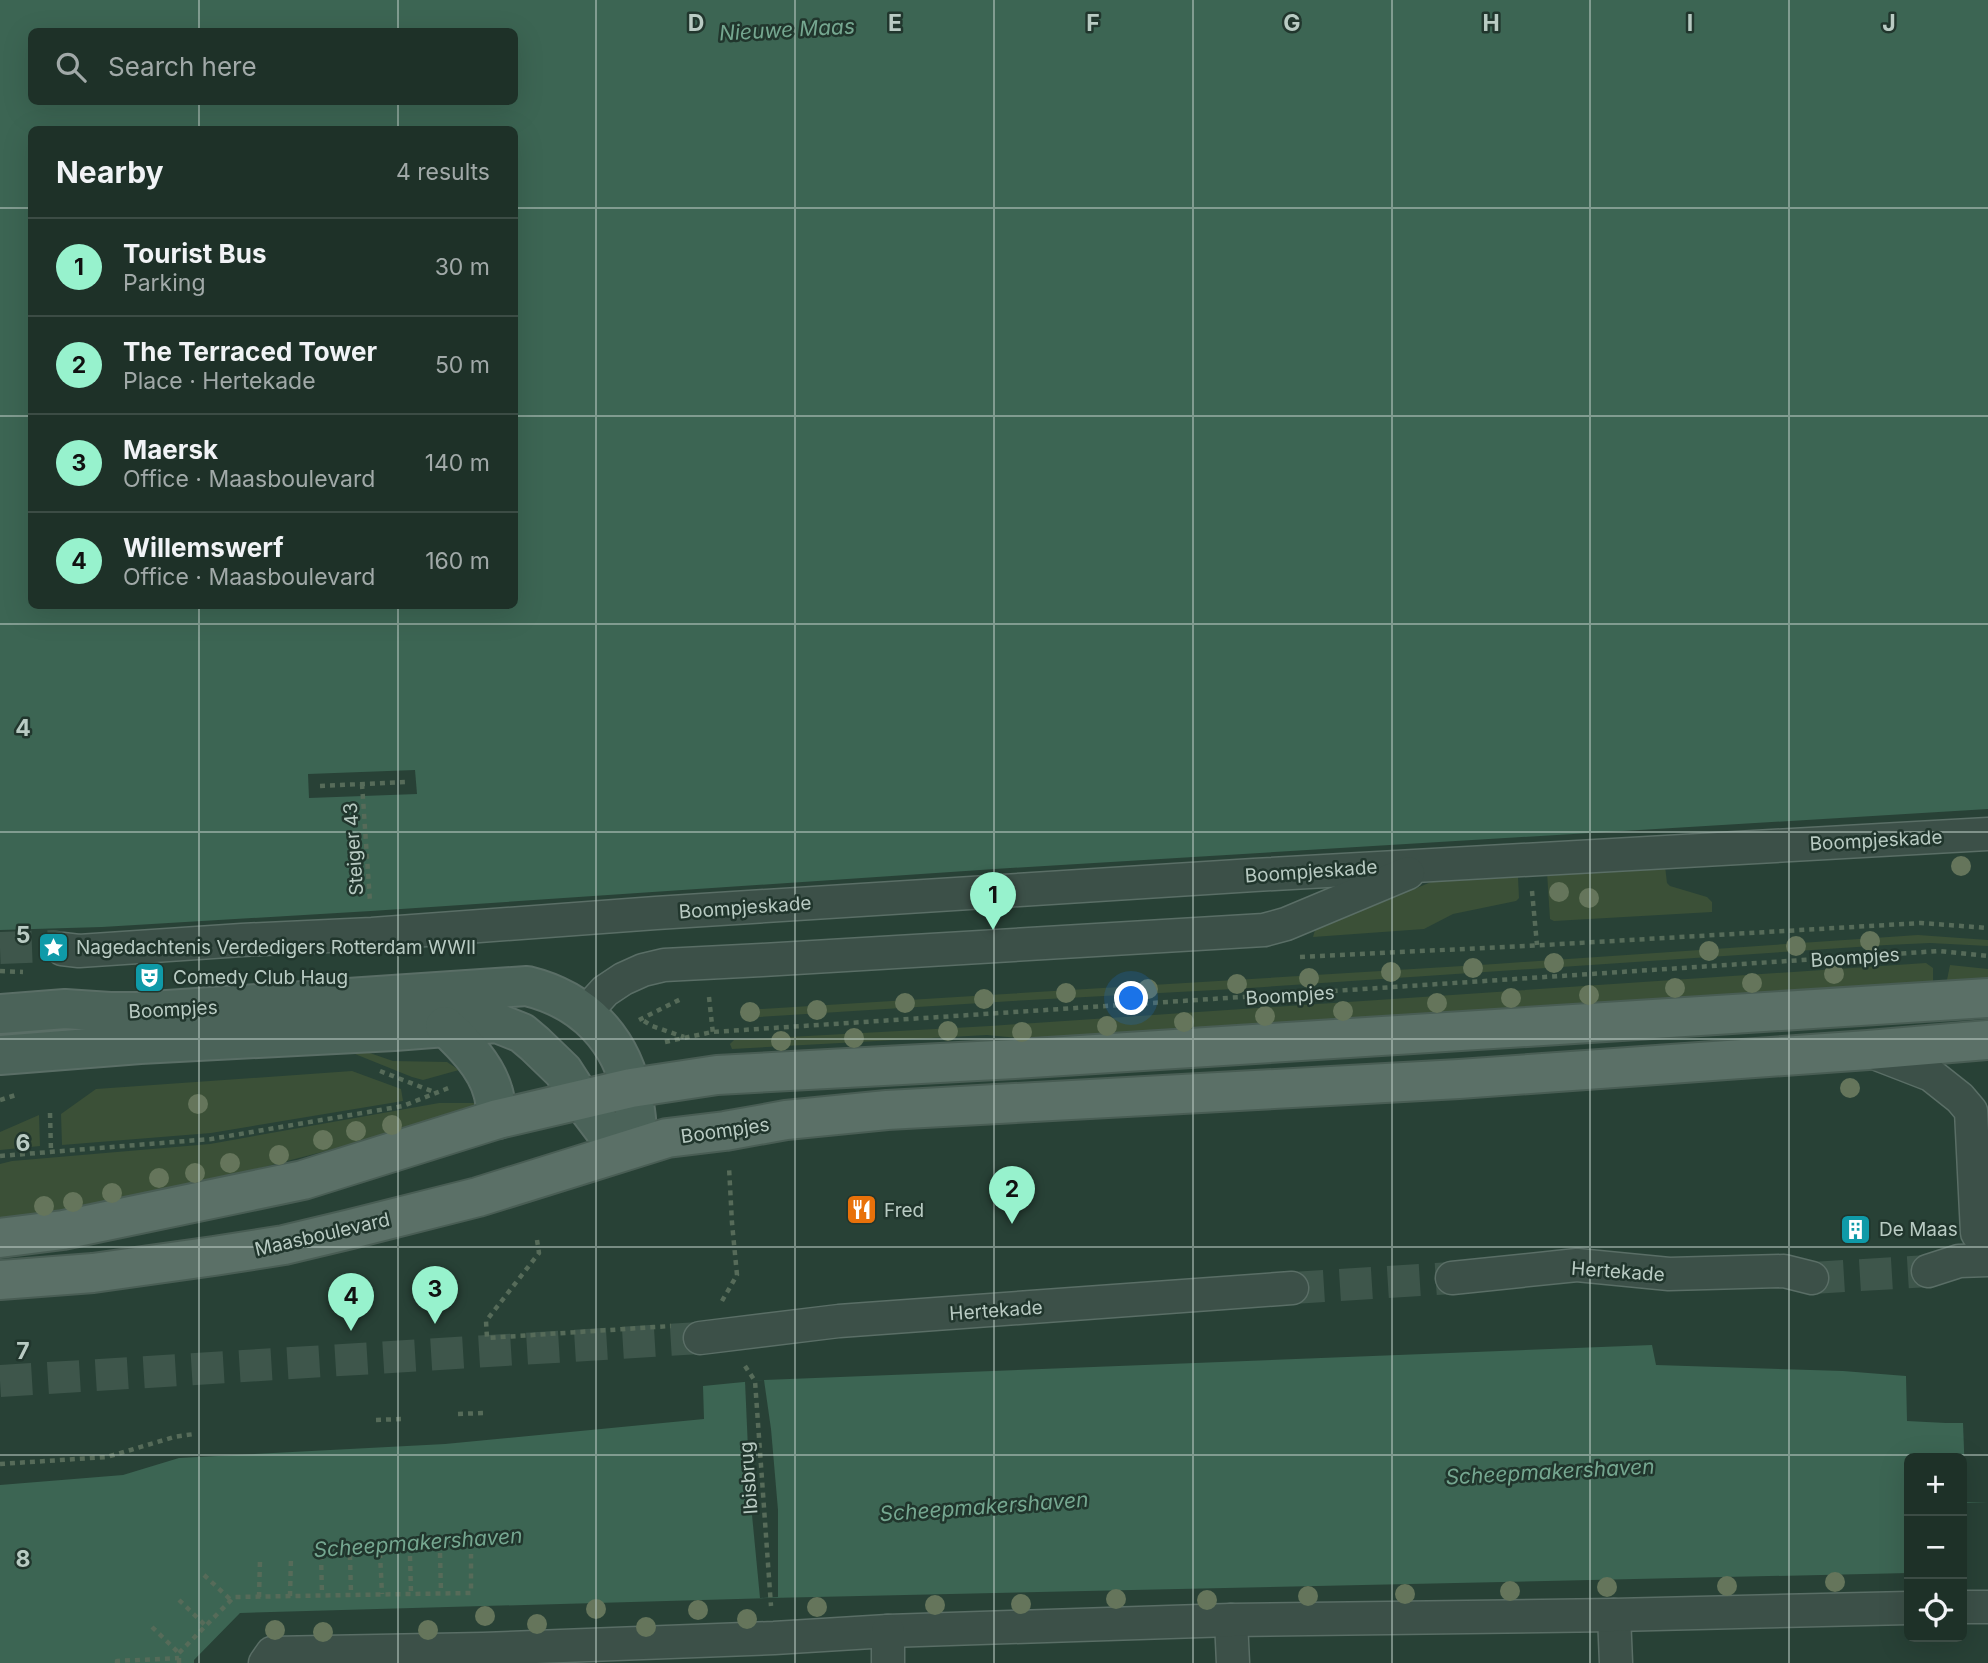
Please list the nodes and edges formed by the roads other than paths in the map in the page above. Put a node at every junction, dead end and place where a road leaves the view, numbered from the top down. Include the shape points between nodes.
1 (1988, 834) edge
2 (1429, 864) junction
3 (62, 949) tunnel mouth
4 (1982, 1006) edge
5 (0, 1014) edge
6 (610, 1015) junction
7 (445, 1026) junction
8 (1988, 1040) edge
9 (1868, 1050) junction
10 (0, 1055) edge
11 (631, 1088) junction
12 (581, 1099) junction
13 (498, 1119) junction
14 (636, 1147) junction
15 (0, 1238) edge
16 (1988, 1248) edge
17 (1974, 1260) edge
18 (1927, 1261) tunnel mouth
19 (1802, 1269) tunnel mouth
20 (1452, 1278) tunnel mouth
21 (0, 1280) edge
22 (1292, 1288) tunnel mouth
23 (706, 1337) tunnel mouth
24 (1967, 1607) edge
25 (1988, 1607) edge
26 (1904, 1608) edge
27 (1614, 1615) junction
28 (1231, 1620) junction
29 (888, 1631) junction
30 (269, 1658) edge
31 (887, 1663) edge
32 (1233, 1663) edge
33 (1616, 1663) edge

1 - 2 street, Boompjeskade
2 - 3 street, Boompjeskade via 372,934
2 - 6 street, Boompjeskade via 1264,930 664,965 623,979
4 - 11 main road via 717,1075
5 - 6 main road, Boompjes via 65,1009 151,1011 527,986
6 - 11 main road
7 - 10 main road, Boompjes
7 - 12 main road, Boompjes via 497,1023 522,1033 563,1071
7 - 13 main road via 463,1042 485,1075
8 - 9 main road, Boompjes
9 - 14 main road, Boompjes via 1459,1079 887,1110 786,1120
9 - 16 street via 1931,1075 1971,1111 1977,1233
11 - 12 main road
11 - 14 main road via 638,1126
12 - 13 main road
12 - 14 main road, Boompjes via 609,1136
13 - 15 main road via 303,1180 84,1226
14 - 21 main road, Maasboulevard via 478,1197 284,1245 93,1273
17 - 18 street
19 - 20 street, Hertekade via 1669,1274 1577,1265
22 - 23 street, Hertekade via 839,1321
24 - 25 street
26 - 27 street
27 - 28 street
27 - 33 street
28 - 29 street
28 - 32 street
29 - 30 street
29 - 31 street

